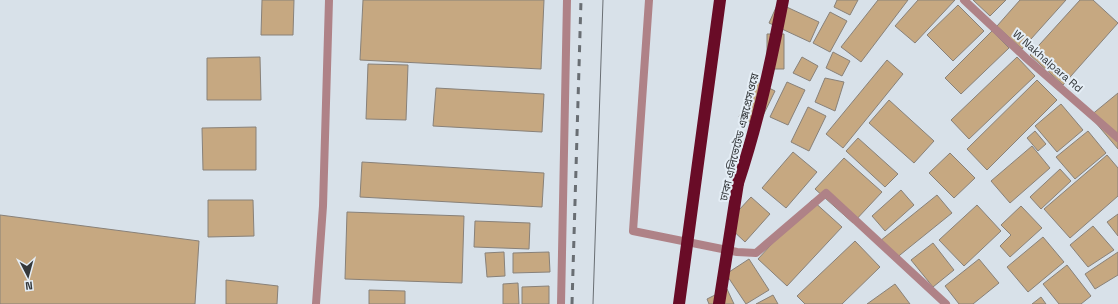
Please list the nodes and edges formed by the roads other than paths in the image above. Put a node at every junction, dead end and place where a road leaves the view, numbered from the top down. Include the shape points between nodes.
1 (329, 0) edge
2 (567, 0) edge
3 (649, 0) edge
4 (720, 0) edge
5 (783, 0) edge
6 (964, 0) edge
7 (1118, 138) edge
8 (316, 304) edge
9 (561, 304) edge
10 (679, 304) edge
11 (720, 304) edge
12 (946, 304) edge

1 - 8 street via 323,206
2 - 9 street
3 - 12 street via 633,231 737,252 756,253 826,193
4 - 10 highway, bridge
5 - 11 highway, ঢাকা এলিভেটেড এক্সপ্রেসওয়ে, bridge via 754,134 738,183
6 - 7 street, W Nakhalpara Rd

